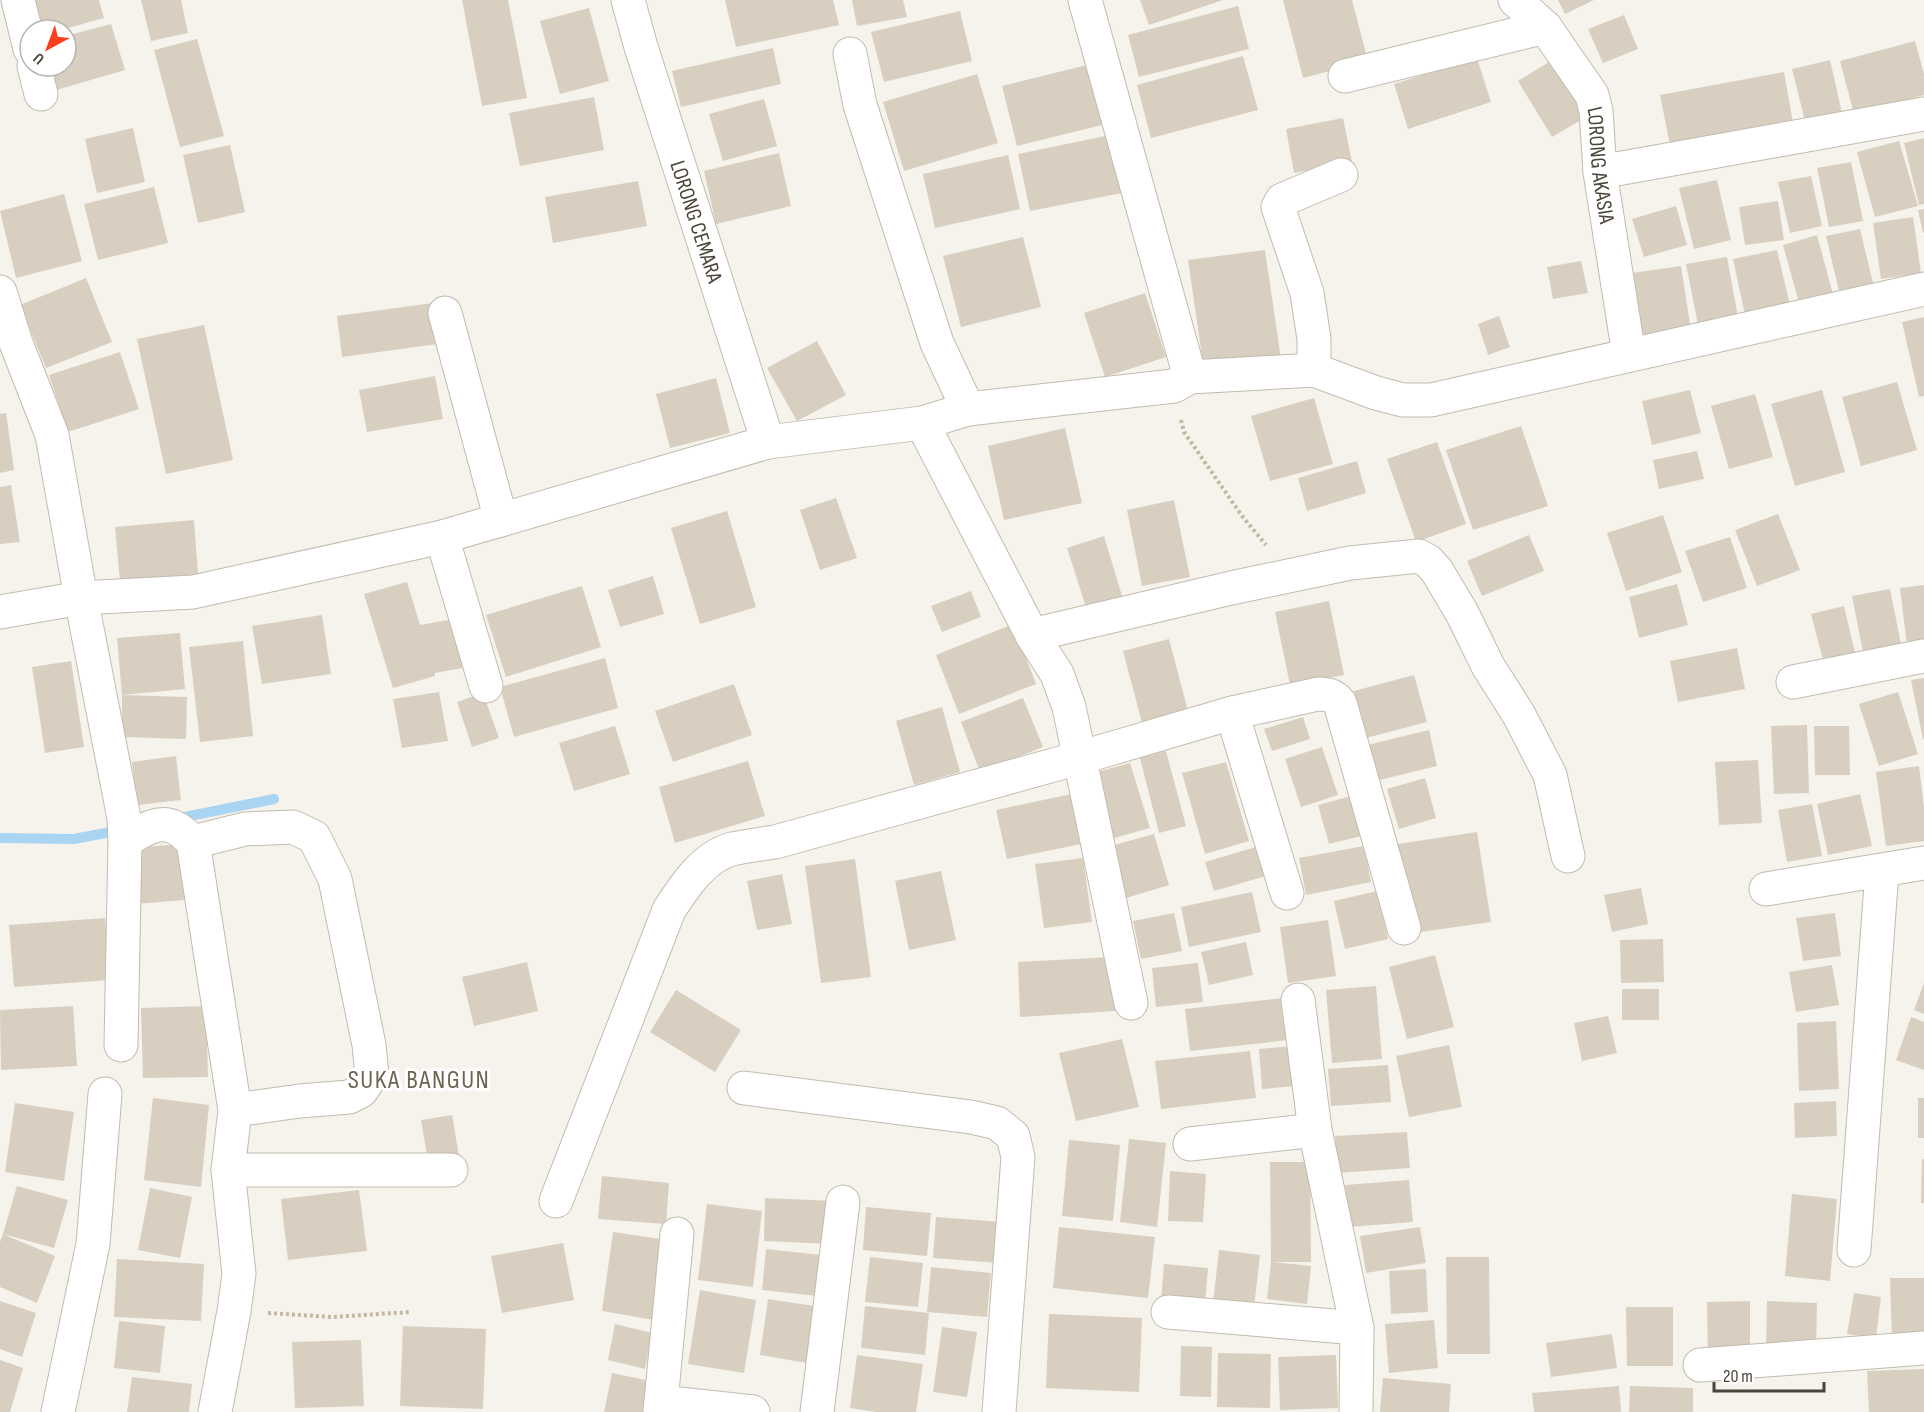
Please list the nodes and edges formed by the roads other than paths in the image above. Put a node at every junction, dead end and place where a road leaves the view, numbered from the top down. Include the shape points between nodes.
1 (18, 0) edge
2 (628, 0) edge
3 (1085, 0) edge
4 (1515, 0) edge
5 (22, 18) edge
6 (1545, 27) junction
7 (850, 54) dead end
8 (1345, 76) dead end
9 (1924, 114) edge
10 (1600, 172) junction
11 (1341, 175) dead end
12 (1924, 289) edge
13 (0, 292) edge
14 (445, 313) dead end
15 (1629, 355) junction
16 (1314, 370) junction
17 (1182, 382) junction
18 (968, 408) junction
19 (922, 423) junction
20 (768, 442) junction
21 (501, 520) junction
22 (442, 537) junction
23 (81, 598) junction
24 (0, 612) edge
25 (1032, 635) junction
26 (1924, 656) edge
27 (1793, 681) dead end
28 (486, 686) dead end
29 (1232, 713) junction
30 (1079, 758) junction
31 (125, 831) junction
32 (194, 842) junction
33 (1568, 856) dead end
34 (1924, 863) edge
35 (1882, 871) junction
36 (1766, 890) dead end
37 (1287, 893) dead end
38 (1404, 928) dead end
39 (1298, 1000) dead end
40 (1131, 1003) dead end
41 (121, 1045) dead end
42 (744, 1088) dead end
43 (105, 1094) dead end
44 (235, 1110) junction
45 (1315, 1130) junction
46 (1190, 1144) dead end
47 (228, 1170) junction
48 (451, 1170) dead end
49 (556, 1201) dead end
50 (843, 1202) dead end
51 (677, 1234) dead end
52 (1854, 1250) dead end
53 (1168, 1312) dead end
54 (1357, 1328) junction
55 (1924, 1348) edge
56 (1700, 1365) dead end
57 (660, 1407) edge
58 (58, 1412) edge
59 (215, 1412) edge
60 (753, 1412) edge
61 (817, 1412) edge
62 (999, 1412) edge
63 (1356, 1412) edge

1 - 5 street
2 - 20 street, LORONG CEMARA
3 - 17 street
4 - 6 street, LORONG AKASIA
6 - 8 street
6 - 10 street, LORONG AKASIA via 1592,95
7 - 18 street via 860,105 937,343
9 - 10 street
10 - 15 street, LORONG AKASIA
11 - 16 street via 1282,200 1278,207 1307,293
12 - 15 street
13 - 23 street via 52,435
14 - 21 street
15 - 16 street via 1431,400 1403,400
16 - 17 street
17 - 18 street
18 - 19 street
19 - 20 street
19 - 25 street
20 - 21 street
21 - 22 street
22 - 23 street via 193,592
22 - 28 street
23 - 24 street
23 - 31 street
25 - 30 street via 1057,674 1069,707
25 - 33 street via 1291,575 1350,563 1419,556 1437,571 1550,775
26 - 27 street
29 - 30 street
29 - 37 street
29 - 38 street via 1318,694 1335,697 1340,703
30 - 40 street
30 - 49 street via 775,842 730,850 689,879 669,910
31 - 32 street via 164,824
31 - 41 street
32 - 44 street
32 - 44 street via 245,829 293,827 314,837 335,879 369,1045 372,1075 361,1091 349,1097
34 - 35 street
35 - 36 street
35 - 52 street
39 - 45 street
42 - 62 street via 971,1117 996,1123 1013,1136 1018,1157
43 - 58 street via 93,1244
44 - 47 street
45 - 46 street
45 - 54 street
47 - 48 street
47 - 59 street via 239,1274
50 - 61 street
51 - 57 street
53 - 54 street
54 - 63 street
55 - 56 street
57 - 60 street

